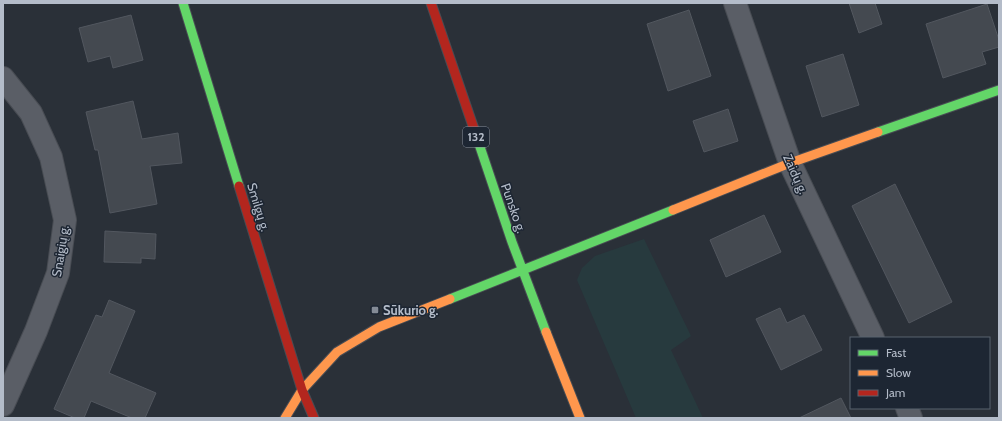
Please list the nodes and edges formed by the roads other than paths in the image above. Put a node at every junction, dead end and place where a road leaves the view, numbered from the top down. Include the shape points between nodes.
1 (182, 3) edge
2 (431, 3) edge
3 (735, 3) edge
4 (3, 78) edge
5 (999, 90) edge
6 (790, 163) junction
7 (522, 271) junction
8 (873, 337) edge
9 (302, 390) junction
10 (3, 405) edge
11 (285, 418) edge
12 (314, 418) edge
13 (580, 418) edge

1 - 9 street, Smilgų g.
2 - 7 street, Punsko g. / 132
3 - 6 street, Zaidų g.
4 - 10 street, Snaigių g. via 31,113 51,156 65,220 58,273
5 - 6 street
6 - 7 street
6 - 8 street, Zaidų g.
7 - 9 street via 379,327 337,352
7 - 13 street, Punsko g. / 132
9 - 11 street
9 - 12 street, Smilgų g.

